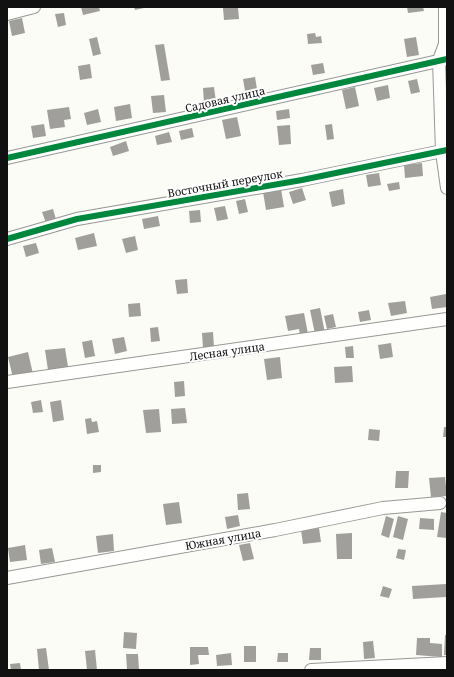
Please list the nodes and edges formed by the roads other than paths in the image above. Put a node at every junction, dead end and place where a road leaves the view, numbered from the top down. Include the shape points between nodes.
1 (34, 7) edge
2 (445, 7) edge
3 (7, 14) edge
4 (443, 59) edge
5 (444, 151) edge
6 (7, 158) edge
7 (447, 188) edge
8 (7, 239) edge
9 (447, 319) edge
10 (7, 382) edge
11 (440, 503) dead end
12 (7, 578) edge
13 (447, 663) edge
14 (310, 670) edge

1 - 3 street
2 - 4 street
4 - 5 street
4 - 6 street, Садовая улица
5 - 7 street
5 - 8 street, Восточный переулок via 302,180 77,219
9 - 10 street, Лесная улица
11 - 12 street, Южная улица via 383,508
13 - 14 street

